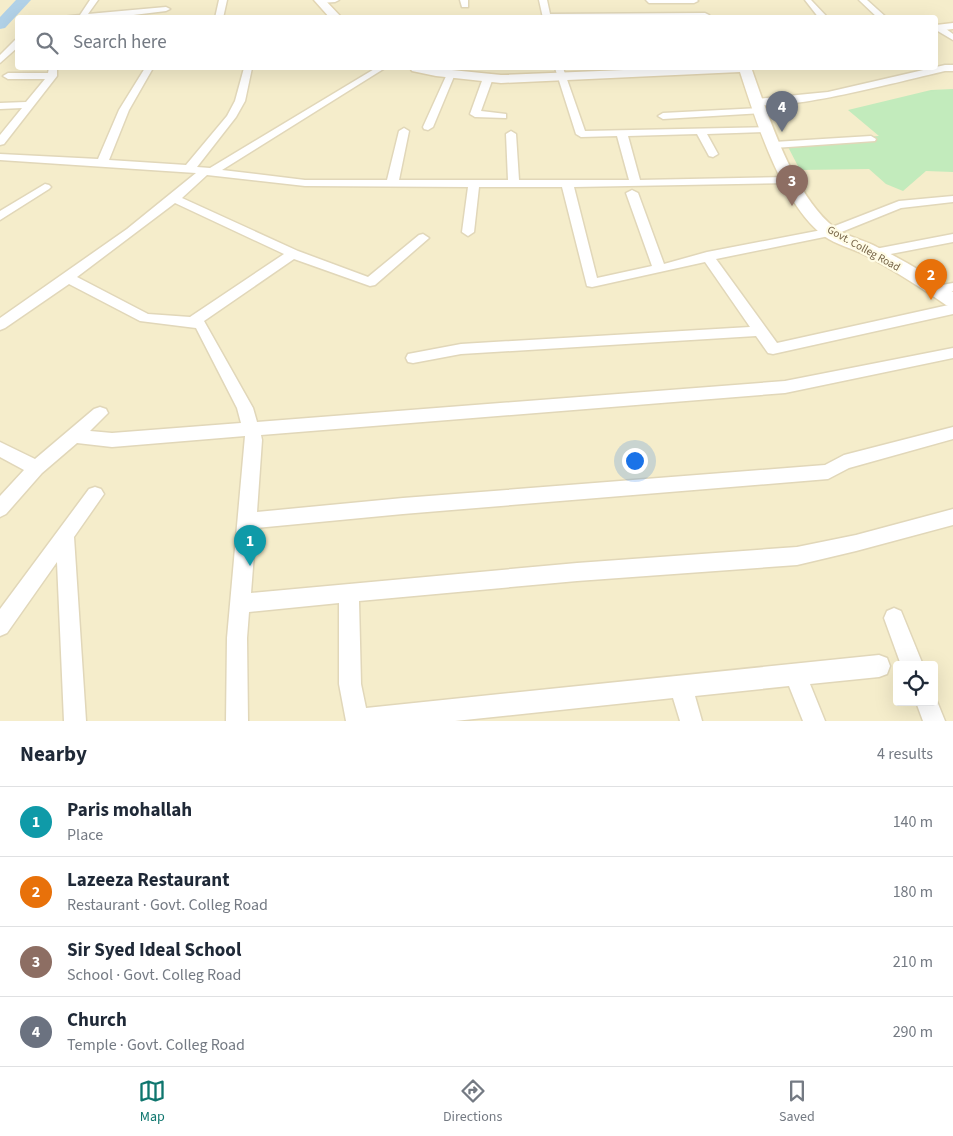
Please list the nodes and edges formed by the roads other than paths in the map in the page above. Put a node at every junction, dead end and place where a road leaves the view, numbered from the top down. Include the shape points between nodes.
1 (94, 0) edge
2 (164, 0) edge
3 (223, 0) edge
4 (319, 0) edge
5 (335, 0) edge
6 (543, 0) edge
7 (694, 0) edge
8 (863, 0) edge
9 (649, 1) edge
10 (808, 1) dead end
11 (166, 9) junction
12 (83, 15) edge
13 (117, 15) edge
14 (164, 15) edge
15 (220, 15) edge
16 (334, 15) edge
17 (547, 15) edge
18 (705, 15) edge
19 (821, 15) edge
20 (880, 15) edge
21 (953, 26) edge
22 (938, 28) edge
23 (938, 29) edge
24 (953, 38) edge
25 (7, 42) dead end
26 (15, 42) edge
27 (15, 45) edge
28 (0, 60) edge
29 (938, 61) edge
30 (17, 70) edge
31 (148, 70) edge
32 (248, 70) edge
33 (378, 70) edge
34 (428, 70) edge
35 (653, 70) edge
36 (747, 70) edge
37 (950, 70) edge
38 (52, 72) edge
39 (560, 72) edge
40 (451, 74) junction
41 (4, 78) edge
42 (488, 78) junction
43 (0, 106) edge
44 (28, 106) junction
45 (758, 107) junction
46 (503, 116) dead end
47 (663, 116) dead end
48 (428, 126) dead end
49 (767, 129) junction
50 (404, 131) dead end
51 (700, 131) junction
52 (511, 134) dead end
53 (622, 134) junction
54 (871, 139) dead end
55 (0, 142) edge
56 (774, 145) junction
57 (713, 154) dead end
58 (0, 157) edge
59 (102, 163) junction
60 (188, 169) junction
61 (209, 171) junction
62 (790, 180) junction
63 (392, 184) junction
64 (474, 184) junction
65 (514, 184) junction
66 (567, 184) junction
67 (45, 187) dead end
68 (634, 188) junction
69 (175, 199) junction
70 (953, 199) edge
71 (0, 216) edge
72 (468, 232) dead end
73 (830, 232) junction
74 (423, 238) dead end
75 (953, 238) edge
76 (875, 253) junction
77 (293, 254) junction
78 (707, 256) junction
79 (659, 269) junction
80 (68, 278) junction
81 (945, 289) edge
82 (953, 301) edge
83 (953, 309) edge
84 (193, 322) junction
85 (0, 325) edge
86 (760, 331) junction
87 (953, 353) edge
88 (413, 358) dead end
89 (100, 413) dead end
90 (251, 430) junction
91 (953, 433) edge
92 (74, 436) junction
93 (0, 449) edge
94 (36, 468) junction
95 (95, 494) dead end
96 (0, 509) edge
97 (953, 517) edge
98 (247, 521) junction
99 (66, 535) junction
100 (349, 593) junction
101 (240, 603) junction
102 (894, 618) dead end
103 (0, 626) edge
104 (910, 661) edge
105 (879, 666) dead end
106 (796, 675) junction
107 (681, 687) junction
108 (928, 706) edge
109 (75, 721) edge
110 (237, 721) edge
111 (357, 721) edge
112 (691, 721) edge
113 (814, 721) edge
114 (934, 721) edge

1 - 12 street
2 - 11 street
3 - 15 street
4 - 5 street
4 - 16 main road
6 - 17 street
7 - 9 street
7 - 18 street
8 - 20 street
10 - 19 street
11 - 13 street
11 - 14 street
21 - 22 main road
23 - 24 street
25 - 26 street
27 - 28 street
29 - 37 street
30 - 41 street
31 - 59 street via 124,110
32 - 60 street via 240,101 231,117
33 - 61 street
34 - 40 main road
35 - 39 main road
36 - 45 main road, Govt. Colleg Road
37 - 45 street
38 - 41 street
38 - 44 street
39 - 42 main road
39 - 53 street via 579,133
40 - 42 main road
40 - 48 street
42 - 46 street via 475,114
43 - 44 street
44 - 55 street
45 - 47 street
45 - 49 main road, Govt. Colleg Road
49 - 51 street
49 - 56 main road, Govt. Colleg Road
50 - 63 street
51 - 53 street
51 - 57 street
52 - 65 street
53 - 68 street
54 - 56 street
56 - 62 main road, Govt. Colleg Road
58 - 59 street
59 - 60 street
60 - 61 street
61 - 63 street via 305,183
61 - 69 street
62 - 68 street
62 - 73 main road, Govt. Colleg Road via 812,214
63 - 64 street
64 - 65 street
64 - 72 street
65 - 66 street
66 - 68 street
66 - 79 street via 592,283
67 - 71 street
68 - 79 street
69 - 77 street
69 - 80 street
70 - 73 street via 898,205
73 - 76 main road, Govt. Colleg Road
73 - 78 street
74 - 77 street via 370,282
75 - 76 street
76 - 81 main road, Govt. Colleg Road
77 - 84 street
78 - 79 street
78 - 86 street
80 - 84 street via 146,318
80 - 85 street
81 - 82 main road, Govt. Colleg Road
83 - 86 street via 773,349
84 - 90 street via 200,325 221,362 245,408
86 - 88 street via 461,349
87 - 90 street via 785,387
89 - 92 street
90 - 92 street via 112,440
90 - 98 street via 254,440
91 - 98 street via 844,462 828,472
92 - 94 street
93 - 94 street
94 - 96 street
95 - 99 street
97 - 100 street via 797,556
98 - 101 street
99 - 103 street
99 - 109 street
100 - 101 street
100 - 111 street via 350,684
101 - 110 street
102 - 104 street
105 - 106 street
106 - 107 street
106 - 113 street
107 - 111 street
107 - 112 street
108 - 114 street

